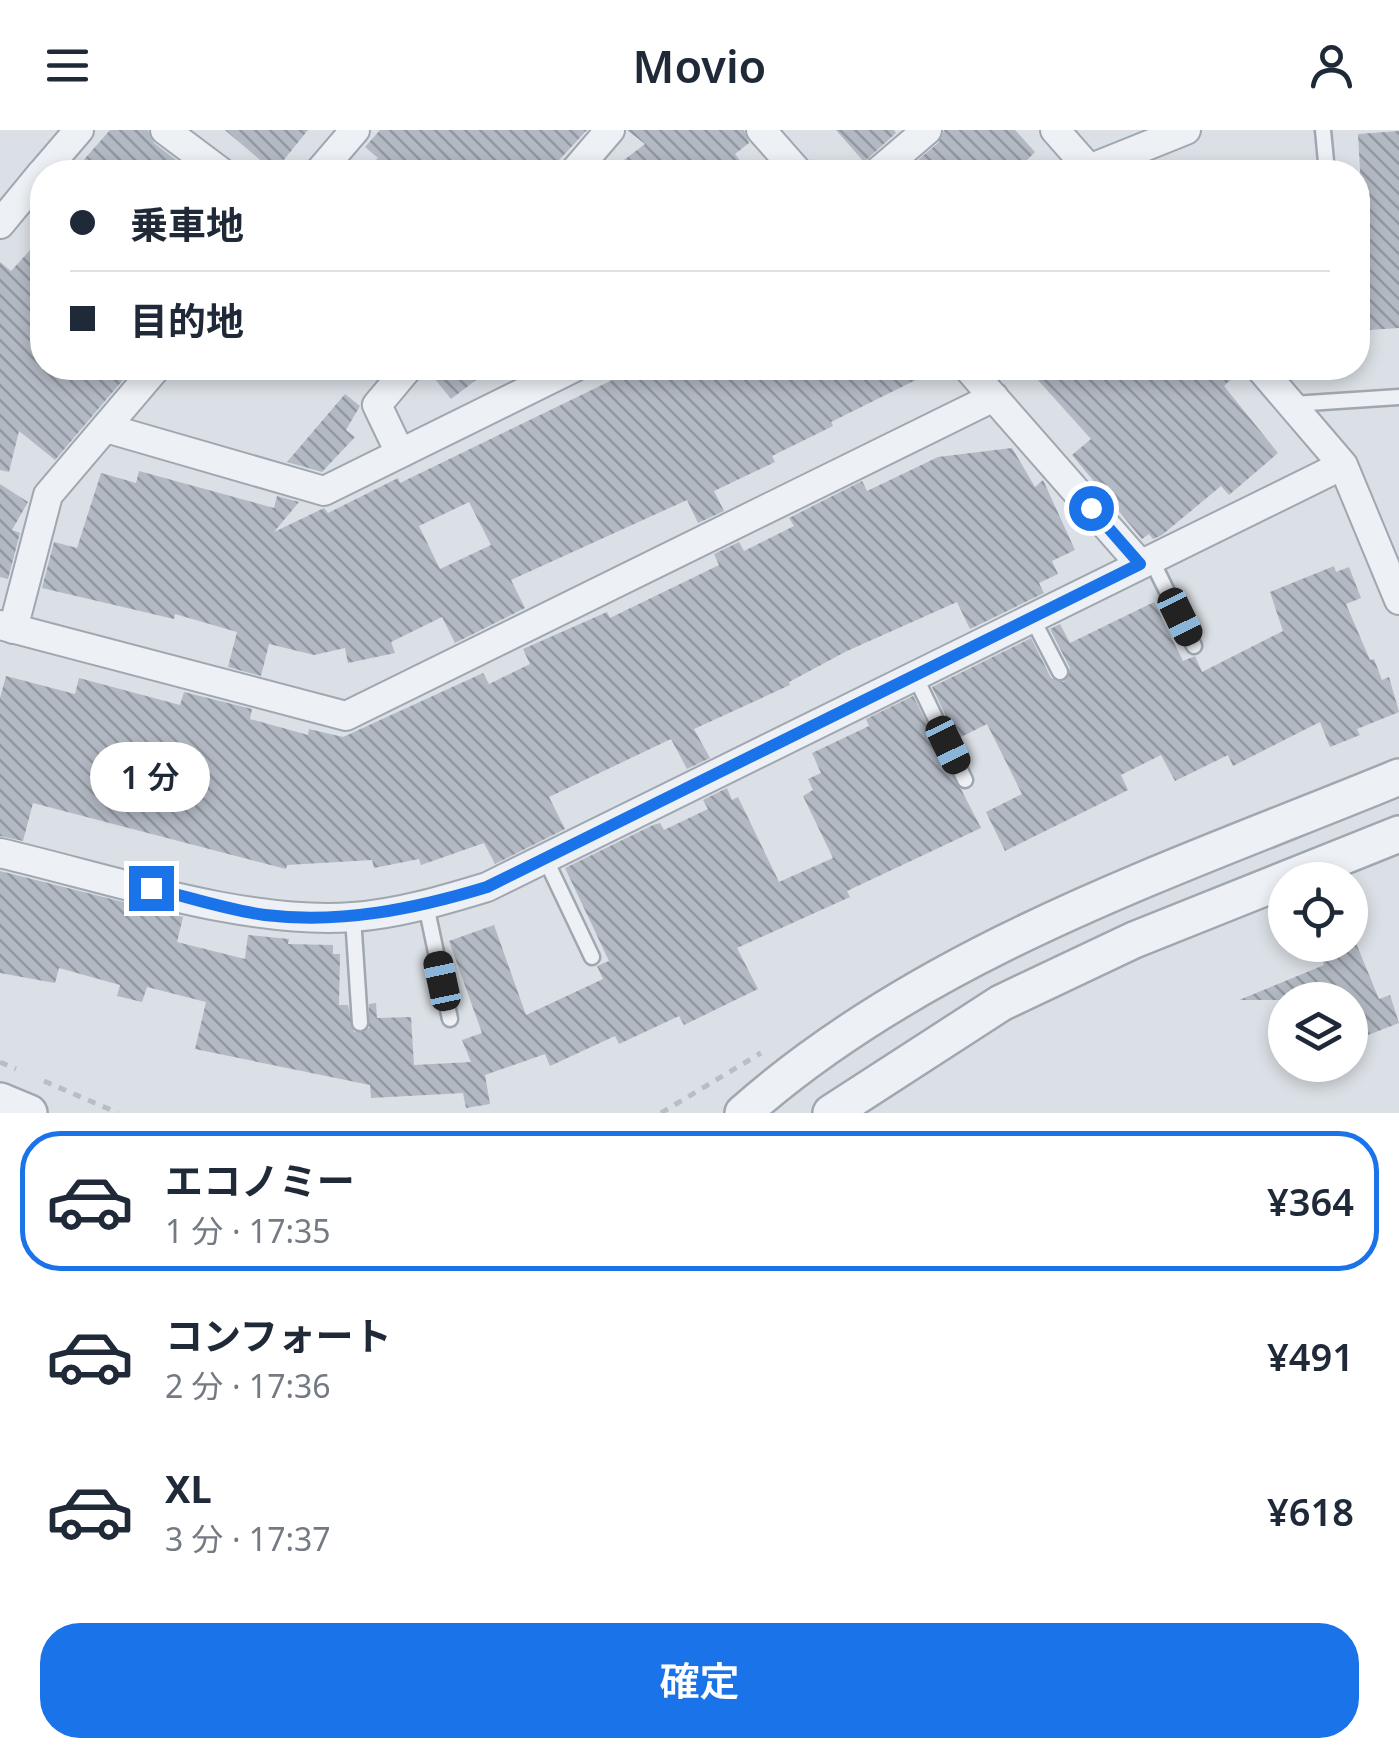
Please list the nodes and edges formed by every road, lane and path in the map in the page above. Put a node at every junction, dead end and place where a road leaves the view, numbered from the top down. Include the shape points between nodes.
1 (79, 130) edge
2 (165, 130) edge
3 (356, 130) edge
4 (610, 130) edge
5 (761, 130) edge
6 (927, 130) edge
7 (1055, 130) edge
8 (1323, 130) edge
9 (1170, 133) edge
10 (54, 160) edge
11 (205, 160) edge
12 (330, 160) edge
13 (584, 160) edge
14 (787, 160) edge
15 (892, 160) edge
16 (1081, 160) edge
17 (1113, 160) edge
18 (1326, 160) edge
19 (30, 188) edge
20 (0, 224) edge
21 (146, 380) edge
22 (398, 380) edge
23 (549, 380) edge
24 (979, 380) edge
25 (1271, 380) edge
26 (994, 397) junction
27 (1399, 397) edge
28 (1292, 404) junction
29 (106, 428) junction
30 (400, 453) junction
31 (1343, 465) junction
32 (1146, 562) junction
33 (1399, 600) edge
34 (1032, 618) junction
35 (7, 627) edge
36 (1194, 646) dead end
37 (1060, 672) dead end
38 (915, 676) junction
39 (1399, 777) edge
40 (966, 780) dead end
41 (1399, 834) edge
42 (0, 853) edge
43 (545, 858) junction
44 (426, 905) junction
45 (353, 917) junction
46 (592, 957) dead end
47 (450, 1019) dead end
48 (360, 1023) dead end
49 (0, 1062) edge
50 (789, 1072) junction
51 (0, 1101) edge
52 (29, 1113) edge
53 (118, 1113) edge
54 (718, 1113) edge
55 (744, 1113) edge
56 (831, 1113) edge

1 - 10 street
2 - 11 street
3 - 12 street
4 - 13 street
5 - 14 street
6 - 15 street
7 - 16 street
8 - 18 lane
9 - 17 street
19 - 20 street
21 - 29 street
22 - 30 street via 377,405
23 - 30 street
24 - 26 street
25 - 28 street
26 - 32 street
26 - 35 street via 346,716
27 - 28 lane
28 - 31 street
29 - 30 street via 324,491
29 - 35 street via 48,495
31 - 32 street
31 - 33 street
32 - 34 street
32 - 36 lane
34 - 37 lane
34 - 38 street
38 - 40 lane
38 - 43 street
39 - 50 street via 996,950
41 - 56 street via 1134,940 1000,1004
42 - 45 street via 265,914
43 - 44 street via 487,887
43 - 46 lane
44 - 45 street
44 - 47 lane
45 - 48 lane
49 - 53 path
50 - 54 street
50 - 55 street
51 - 52 street

